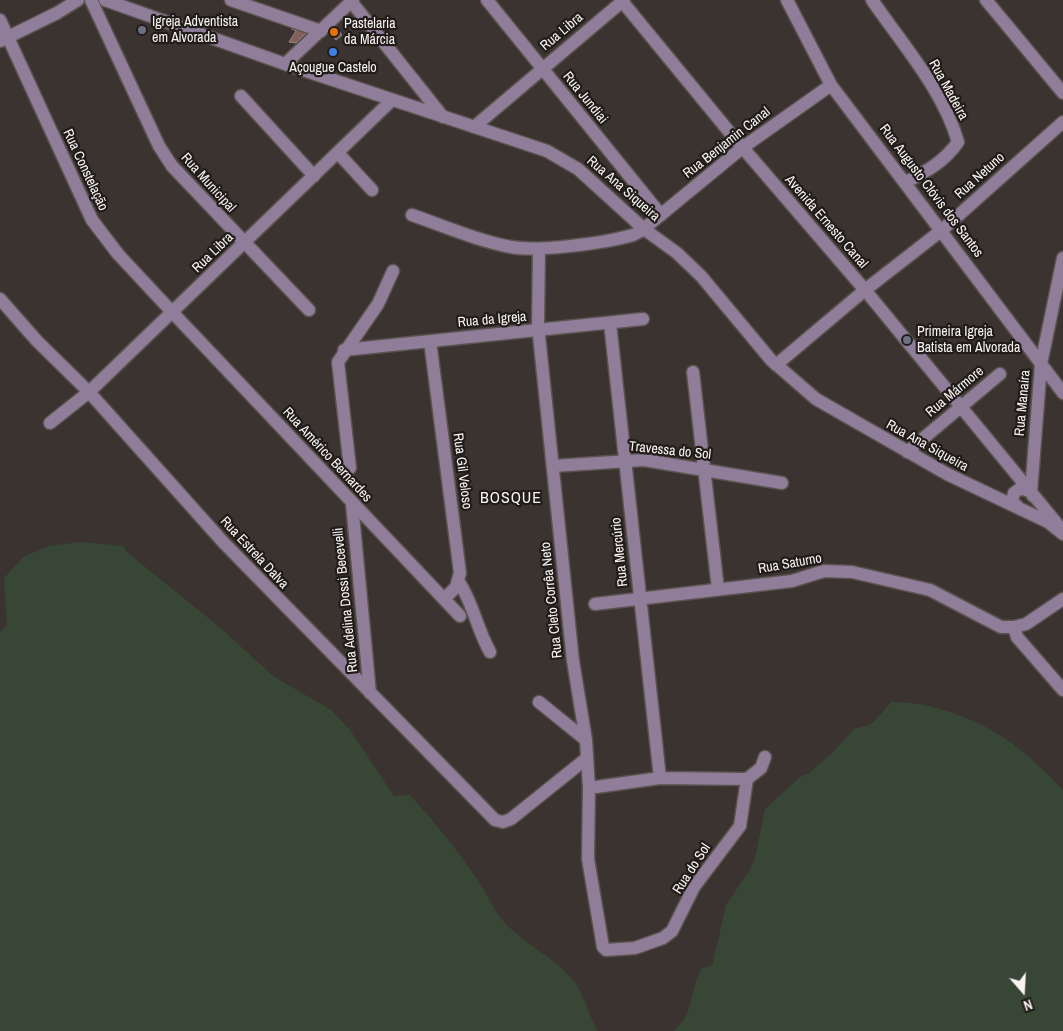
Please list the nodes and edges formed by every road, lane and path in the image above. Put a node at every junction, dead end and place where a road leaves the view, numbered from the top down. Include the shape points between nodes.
1 (78, 0) edge
2 (91, 0) edge
3 (105, 0) edge
4 (231, 0) edge
5 (352, 0) edge
6 (487, 0) edge
7 (622, 0) edge
8 (787, 0) edge
9 (872, 0) edge
10 (986, 0) edge
11 (0, 20) edge
12 (321, 31) junction
13 (4, 40) edge
14 (285, 64) junction
15 (541, 69) junction
16 (831, 85) junction
17 (1063, 92) edge
18 (241, 96) dead end
19 (392, 100) junction
20 (443, 116) junction
21 (1063, 122) edge
22 (474, 127) junction
23 (742, 148) junction
24 (338, 153) junction
25 (314, 176) junction
26 (906, 182) junction
27 (372, 190) dead end
28 (412, 215) dead end
29 (661, 215) junction
30 (644, 229) junction
31 (942, 230) junction
32 (244, 244) junction
33 (539, 249) junction
34 (1063, 258) edge
35 (393, 271) dead end
36 (865, 290) junction
37 (0, 300) edge
38 (309, 310) dead end
39 (173, 313) junction
40 (642, 320) dead end
41 (610, 323) junction
42 (538, 331) junction
43 (430, 341) junction
44 (344, 350) junction
45 (1041, 364) junction
46 (776, 365) junction
47 (693, 372) dead end
48 (1000, 374) dead end
49 (88, 392) junction
50 (1063, 393) edge
51 (961, 407) junction
52 (50, 423) dead end
53 (907, 452) junction
54 (626, 460) junction
55 (1007, 463) junction
56 (553, 466) junction
57 (350, 468) dead end
58 (705, 469) junction
59 (782, 482) dead end
60 (1031, 492) junction
61 (1014, 493) junction
62 (995, 498) junction
63 (352, 504) junction
64 (1017, 508) junction
65 (1063, 533) edge
66 (458, 582) junction
67 (718, 589) junction
68 (444, 599) junction
69 (640, 599) junction
70 (1063, 599) edge
71 (594, 604) dead end
72 (460, 616) dead end
73 (1014, 628) junction
74 (490, 652) dead end
75 (1063, 690) edge
76 (370, 693) junction
77 (539, 702) dead end
78 (586, 740) junction
79 (765, 757) dead end
80 (587, 758) junction
81 (660, 778) junction
82 (747, 779) junction
83 (589, 788) junction
84 (603, 947) joint

1 - 13 street
2 - 32 street, Rua Municipal via 165,156
3 - 14 street, Rua Ana Siqueira
4 - 12 street
5 - 12 street
5 - 20 street
6 - 15 street, Rua Jundiai
7 - 15 street, Rua Libra
7 - 23 street, Avenida Ernesto Canal
8 - 16 street, Rua Augusto Clóvis dos Santos
9 - 26 street, Rua Madeira via 939,99 958,142 938,162
10 - 17 street
11 - 13 street, Rua Constelação
12 - 14 street
13 - 39 street, Rua Constelação via 92,220 118,254
14 - 19 street, Rua Ana Siqueira
15 - 22 street, Rua Libra
15 - 29 street, Rua Jundiai
16 - 23 street, Rua Benjamin Canal
16 - 26 street, Rua Augusto Clóvis dos Santos
18 - 25 street
19 - 20 street, Rua Ana Siqueira
19 - 24 street, Rua Libra
20 - 22 street, Rua Ana Siqueira
21 - 31 street, Rua Netuno
22 - 30 street, Rua Ana Siqueira via 539,148 578,169
23 - 29 street, Rua Benjamin Canal
23 - 36 street, Avenida Ernesto Canal
24 - 25 street, Rua Libra
24 - 27 street
25 - 32 street, Rua Libra
26 - 31 street, Rua Augusto Clóvis dos Santos
28 - 33 street, Rua Benjamin Canal via 500,245
29 - 30 street, Rua Benjamin Canal
30 - 33 street, Rua Benjamin Canal via 628,237
30 - 46 street, Rua Ana Siqueira via 670,246 693,268
31 - 36 street, Rua Netuno
31 - 45 street, Rua Augusto Clóvis dos Santos
32 - 38 street, Rua Municipal
32 - 39 street, Rua Libra
33 - 42 street, Rua Cleto Corrêa Neto
34 - 45 street, Rua Manaíra
35 - 44 street via 378,304
36 - 46 street, Rua Netuno
36 - 51 street, Avenida Ernesto Canal
37 - 49 street, Rua Estrela Dalva
39 - 49 street, Rua Libra
39 - 63 street, Rua Américo Bernardes
40 - 41 street, Rua da Igreja
41 - 42 street, Rua da Igreja
41 - 54 street, Rua Mercúrio
42 - 43 street, Rua da Igreja
42 - 56 street, Rua Cleto Corrêa Neto
43 - 44 street, Rua da Igreja
43 - 66 street, Rua Gil Veloso via 459,568
44 - 57 street via 337,366
45 - 50 street, Rua Augusto Clóvis dos Santos
45 - 60 street, Rua Manaíra
46 - 53 street, Rua Ana Siqueira via 820,402
47 - 58 street
48 - 51 street, Rua Mármore
49 - 52 street, Rua Libra
49 - 76 street, Rua Estrela Dalva via 222,542
51 - 53 street, Rua Mármore
51 - 55 street, Avenida Ernesto Canal
53 - 62 street, Rua Ana Siqueira
54 - 56 street, Travessa do Sol
54 - 58 street, Travessa do Sol
54 - 69 street, Rua Mercúrio
55 - 60 street, Avenida Ernesto Canal
55 - 61 street, Avenida Ernesto Canal via 1015,479
56 - 78 street, Rua Cleto Corrêa Neto via 573,661
58 - 59 street, Travessa do Sol
58 - 67 street
60 - 61 street via 1023,488
60 - 64 street via 1031,504 1024,509
60 - 65 street, Avenida Ernesto Canal
61 - 62 street via 1006,498
61 - 64 street via 1012,501
62 - 64 street, Rua Ana Siqueira
63 - 68 street, Rua Américo Bernardes
63 - 76 street, Rua Adelina Dossi Becevelli
64 - 65 street, Avenida Ernesto Canal via 1048,522
66 - 68 street
66 - 74 street via 467,595
67 - 69 street, Rua Saturno
67 - 73 street, Rua Saturno via 792,581 824,571 852,572 930,590 989,622
68 - 72 street, Rua Américo Bernardes
69 - 71 street, Rua Saturno
69 - 81 street, Rua Mercúrio
70 - 73 street via 1039,617
73 - 75 street via 1016,637
76 - 80 street, Rua Estrela Dalva via 495,820 512,819
77 - 78 street
78 - 80 street, Rua Cleto Corrêa Neto
79 - 82 street via 761,768
80 - 83 street, Rua Cleto Corrêa Neto
81 - 82 street
81 - 83 street
82 - 84 street, Rua do Sol via 740,826 694,887 672,931 663,938 635,948 611,951
83 - 84 street, Rua Cleto Corrêa Neto via 588,859

